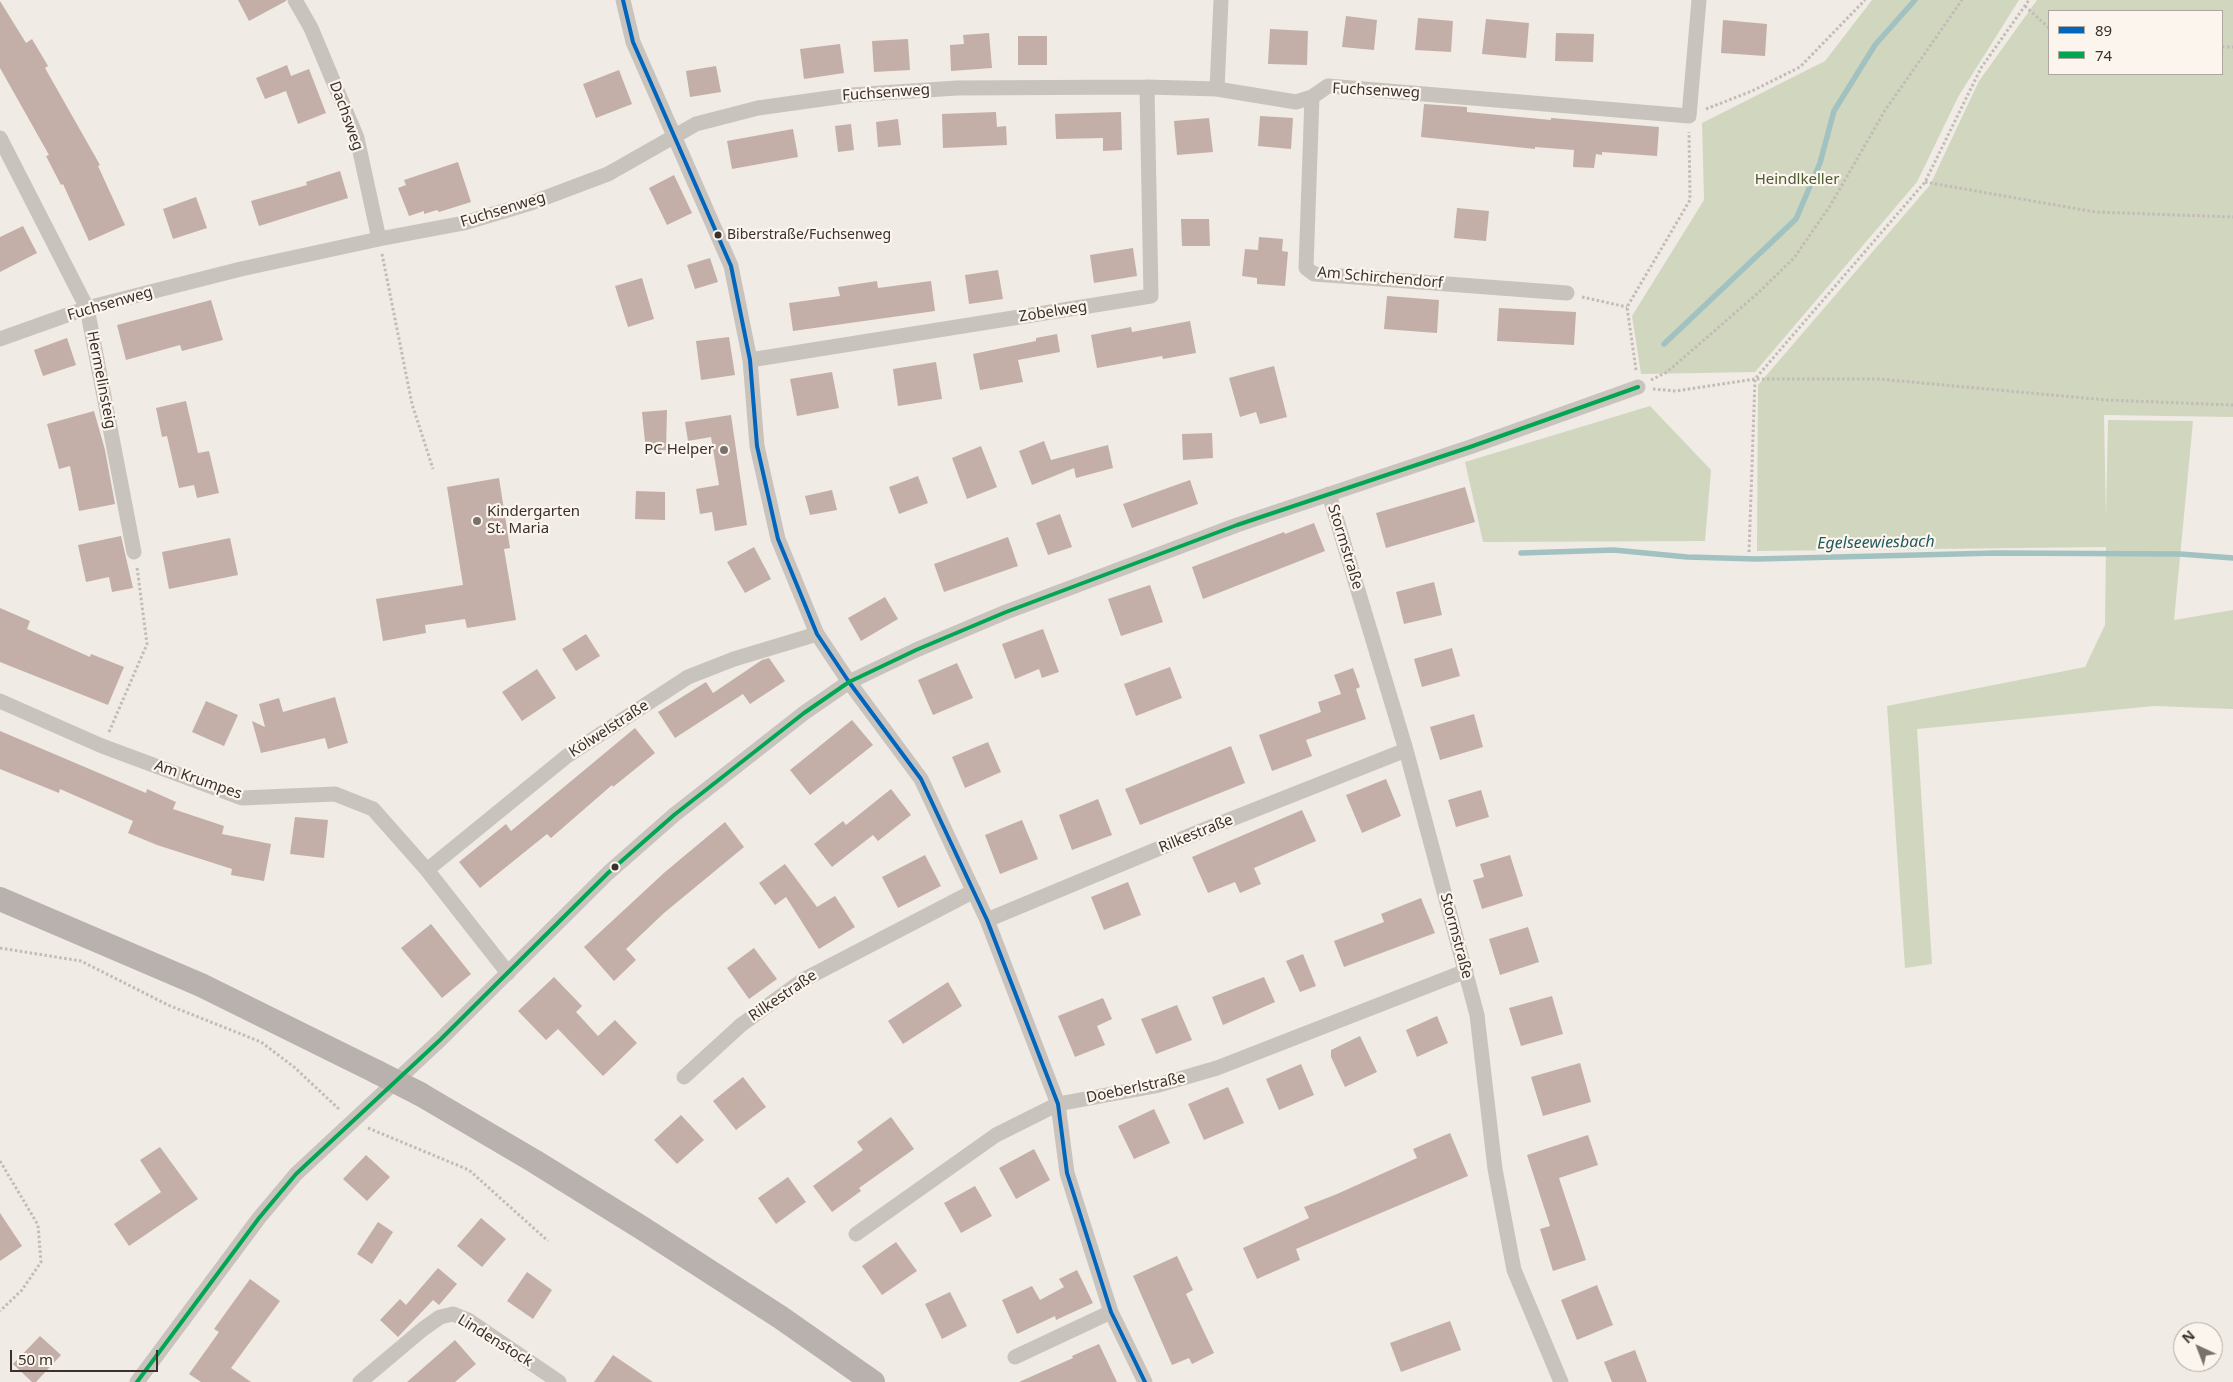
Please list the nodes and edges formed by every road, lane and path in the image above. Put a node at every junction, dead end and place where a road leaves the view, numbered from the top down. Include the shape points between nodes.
1 (295, 0) edge
2 (623, 0) edge
3 (1221, 0) edge
4 (1699, 0) edge
5 (1865, 0) edge
6 (1962, 0) edge
7 (2029, 0) edge
8 (2025, 6) junction
9 (2048, 27) edge
10 (1147, 87) junction
11 (1216, 89) junction
12 (1312, 97) junction
13 (1689, 116) junction
14 (675, 136) junction
15 (0, 138) edge
16 (1925, 182) junction
17 (2233, 217) edge
18 (378, 239) junction
19 (1567, 293) joint
20 (1627, 307) junction
21 (87, 308) junction
22 (0, 339) edge
23 (750, 360) junction
24 (1755, 379) junction
25 (1638, 387) junction
26 (2233, 404) edge
27 (434, 469) dead end
28 (1329, 494) junction
29 (134, 552) joint
30 (1749, 552) dead end
31 (818, 634) junction
32 (849, 682) junction
33 (0, 701) edge
34 (102, 746) junction
35 (1406, 750) junction
36 (427, 870) junction
37 (974, 891) junction
38 (0, 899) edge
39 (987, 920) junction
40 (0, 948) edge
41 (1466, 971) junction
42 (508, 973) junction
43 (684, 1077) dead end
44 (1058, 1104) junction
45 (353, 1121) junction
46 (0, 1161) edge
47 (856, 1234) dead end
48 (548, 1240) dead end
49 (0, 1311) edge
50 (1112, 1312) junction
51 (1015, 1357) dead end
52 (137, 1382) edge
53 (360, 1382) edge
54 (559, 1382) edge
55 (873, 1382) edge
56 (1145, 1382) edge
57 (1561, 1382) edge

1 - 18 street, Dachsweg via 311,28 357,138
2 - 14 street via 634,42
3 - 11 street
4 - 13 street
5 - 13 path via 1800,68
6 - 25 path via 1884,112 1830,206 1794,258 1667,372
7 - 8 path
8 - 9 path
8 - 16 path via 1981,68
10 - 11 street, Fuchsenweg
10 - 14 street, Fuchsenweg via 957,88 852,95 722,116 696,124
10 - 23 street, Zobelweg via 1150,296
11 - 12 street, Fuchsenweg via 1296,102
12 - 13 street, Fuchsenweg via 1328,86
12 - 19 street, Am Schirchendorf via 1306,268 1314,274
13 - 20 path via 1690,200
14 - 18 street, Fuchsenweg via 608,174 531,203 464,223
14 - 23 street via 731,266
15 - 21 street, Hermelinsteig
16 - 17 path via 2096,212
16 - 24 path
18 - 21 street, Fuchsenweg
18 - 27 path via 412,404
19 - 20 path
20 - 25 path
21 - 22 street, Fuchsenweg
21 - 29 street, Hermelinsteig
23 - 31 street via 757,446 778,539
24 - 25 path via 1676,391
24 - 26 path via 1879,379 2106,400
24 - 30 path
25 - 28 street
28 - 32 street via 1006,612
28 - 35 street, Stormstraße
29 - 34 path via 147,644
31 - 32 street
31 - 36 street, Kölwelstraße via 734,659 688,677 567,756
32 - 37 street via 922,779
32 - 42 street via 804,713 674,815 608,873
33 - 34 street, Am Krumpes
34 - 36 street, Am Krumpes via 242,798 335,794 373,809
35 - 39 street, Rilkestraße
35 - 41 street, Stormstraße
36 - 42 street, Am Krumpes
37 - 39 street
37 - 43 street, Rilkestraße via 803,980 741,1025
38 - 55 main road, bridge via 202,985 420,1094 642,1228
39 - 44 street
40 - 45 path via 81,961 168,1005 261,1042 294,1067
41 - 44 street, Doeberlstraße via 1217,1068 1155,1086
41 - 57 street, Stormstraße via 1477,1014 1496,1169 1514,1270
42 - 45 street
44 - 47 street, Doeberlstraße via 996,1135
44 - 50 street via 1067,1173
45 - 48 path via 469,1170
45 - 52 street via 296,1174 259,1218
46 - 49 path via 38,1225 41,1262 22,1290
50 - 51 street
50 - 56 street
53 - 54 street, Lindenstock via 423,1328 440,1317 453,1314 468,1320

